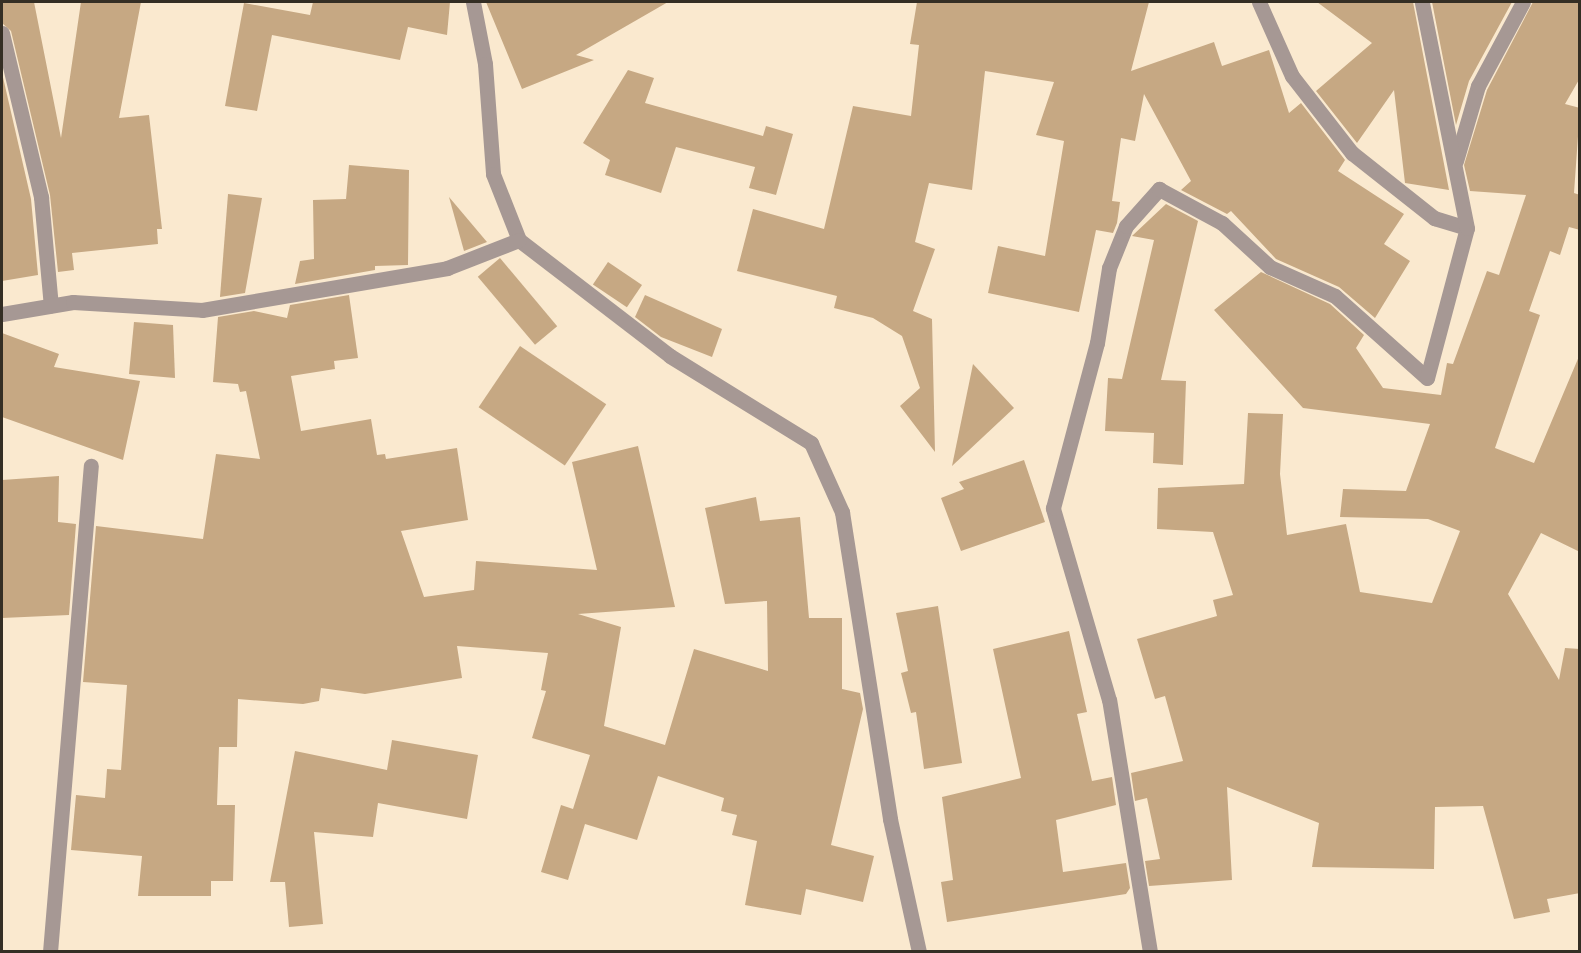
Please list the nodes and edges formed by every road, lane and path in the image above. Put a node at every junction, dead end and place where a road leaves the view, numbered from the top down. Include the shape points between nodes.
1 (472, 2) edge
2 (1259, 2) edge
3 (1422, 2) edge
4 (1524, 2) edge
5 (2, 33) edge
6 (1456, 164) junction
7 (1467, 228) junction
8 (519, 240) junction
9 (51, 306) junction
10 (2, 314) edge
11 (91, 466) dead end
12 (50, 951) edge
13 (919, 951) edge
14 (1150, 951) edge

1 - 8 street via 485,64 493,174
2 - 7 street via 1292,76 1352,153 1434,218
3 - 6 street
4 - 6 street via 1478,86
5 - 9 street via 41,197
6 - 7 street
7 - 14 street via 1427,378 1335,296 1270,267 1222,223 1159,189 1126,226 1109,268 1096,343 1053,508 1109,700
8 - 9 street via 447,268 202,310
8 - 13 street via 670,356 811,443 842,512 890,819
9 - 10 street
11 - 12 street

